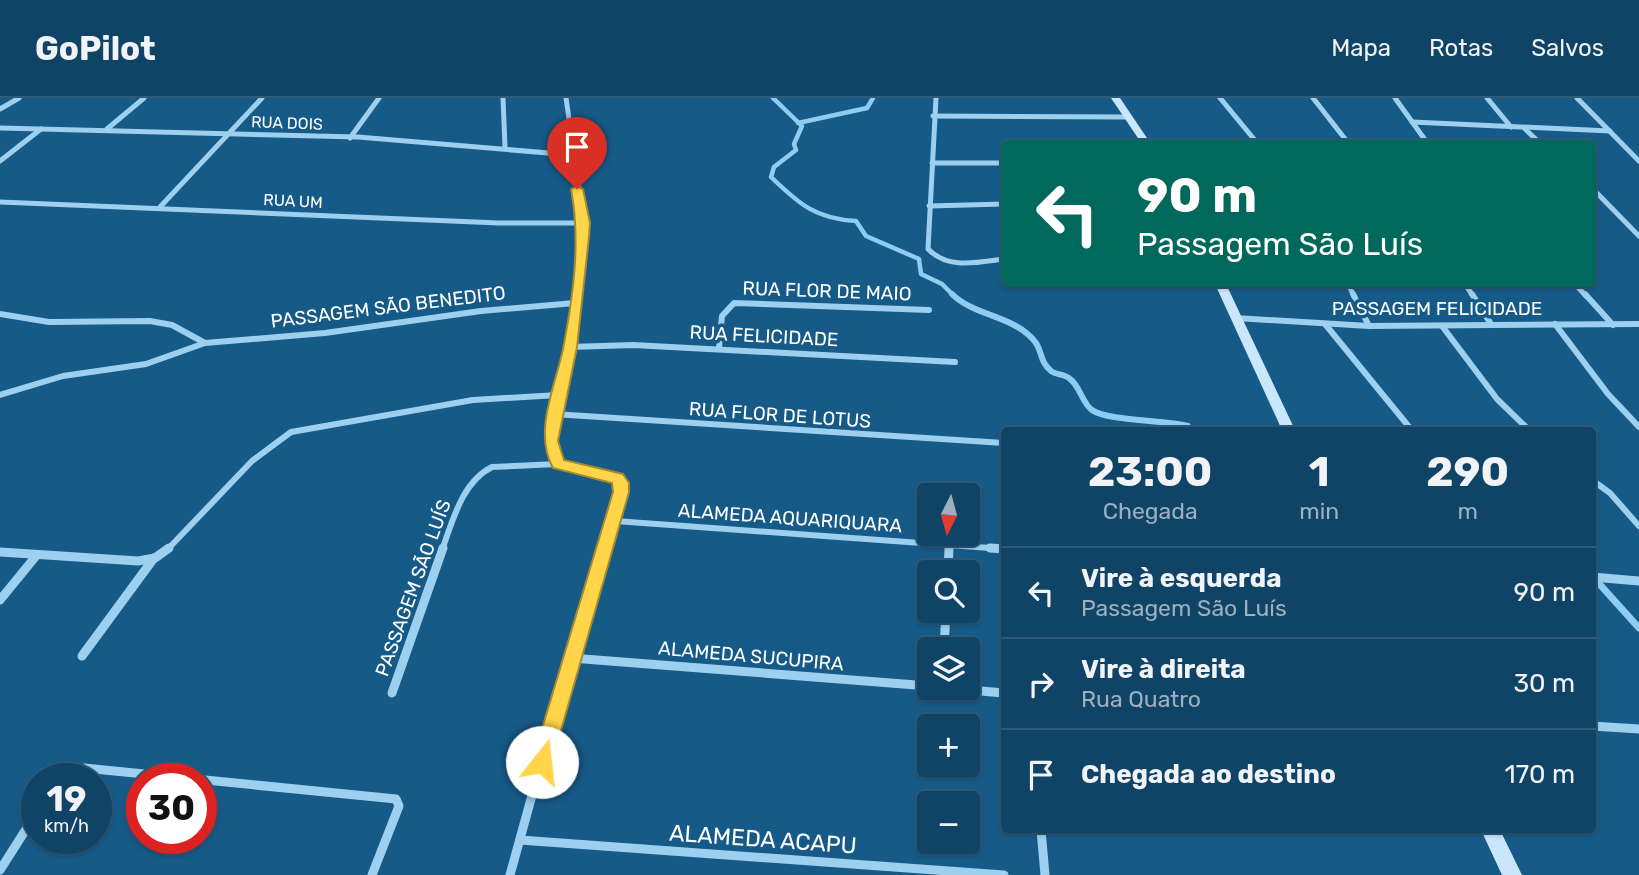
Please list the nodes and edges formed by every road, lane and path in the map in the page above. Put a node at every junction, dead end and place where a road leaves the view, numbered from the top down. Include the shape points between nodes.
1 (19, 98) edge
2 (144, 98) edge
3 (262, 98) edge
4 (379, 98) edge
5 (503, 98) edge
6 (566, 98) edge
7 (936, 98) edge
8 (1115, 98) edge
9 (1220, 98) edge
10 (1313, 98) edge
11 (1395, 98) edge
12 (1487, 98) edge
13 (1577, 98) edge
14 (0, 109) edge
15 (933, 116) junction
16 (1126, 117) junction
17 (1412, 122) junction
18 (1511, 127) junction
19 (0, 128) edge
20 (41, 128) junction
21 (1524, 128) junction
22 (107, 129) junction
23 (1610, 131) junction
24 (227, 133) junction
25 (350, 138) junction
26 (1144, 140) edge
27 (1255, 140) edge
28 (1346, 140) edge
29 (1425, 140) edge
30 (1537, 140) edge
31 (505, 147) junction
32 (572, 155) junction
33 (0, 161) edge
34 (1639, 161) edge
35 (932, 163) junction
36 (1001, 163) edge
37 (1596, 192) edge
38 (0, 202) edge
39 (1001, 204) edge
40 (929, 206) junction
41 (160, 207) junction
42 (584, 223) junction
43 (1639, 236) edge
44 (1001, 258) edge
45 (1221, 287) edge
46 (1350, 287) edge
47 (1467, 287) edge
48 (1578, 287) edge
49 (575, 303) junction
50 (929, 310) dead end
51 (0, 314) edge
52 (1235, 318) junction
53 (1325, 324) junction
54 (1491, 324) junction
55 (1555, 324) junction
56 (1639, 324) edge
57 (1613, 325) junction
58 (1369, 326) junction
59 (1442, 326) junction
60 (205, 343) junction
61 (570, 347) junction
62 (719, 348) junction
63 (955, 362) dead end
64 (0, 395) edge
65 (558, 395) junction
66 (553, 414) junction
67 (1288, 427) edge
68 (1409, 427) edge
69 (1525, 427) edge
70 (1639, 427) edge
71 (1001, 443) edge
72 (558, 464) junction
73 (1596, 484) edge
74 (615, 521) junction
75 (1639, 526) edge
76 (917, 544) edge
77 (949, 546) joint
78 (1001, 550) edge
79 (0, 552) edge
80 (36, 556) junction
81 (155, 558) junction
82 (948, 560) edge
83 (1596, 577) edge
84 (1639, 581) edge
85 (0, 600) edge
86 (82, 656) dead end
87 (571, 658) junction
88 (917, 685) edge
89 (980, 690) edge
90 (1001, 692) edge
91 (391, 693) dead end
92 (1596, 726) edge
93 (1639, 729) edge
94 (112, 771) edge
95 (1041, 833) edge
96 (1491, 833) edge
97 (21, 837) edge
98 (520, 840) junction
99 (0, 870) edge
100 (944, 874) edge
101 (372, 875) edge
102 (510, 875) edge
103 (1004, 875) edge
104 (1045, 875) edge
105 (1512, 875) edge

1 - 14 street
2 - 22 street
3 - 24 street
4 - 25 street
5 - 31 street
6 - 32 street
7 - 15 street
8 - 16 main road
9 - 27 street
10 - 28 street
11 - 17 street
12 - 18 street
13 - 23 street
15 - 16 street
15 - 35 street
16 - 26 main road
17 - 18 street
17 - 29 street
18 - 21 street
19 - 20 street, RUA DOIS
20 - 22 street, RUA DOIS
20 - 33 street
21 - 23 street
21 - 30 street
22 - 24 street, RUA DOIS
23 - 34 street
24 - 25 street, RUA DOIS
24 - 41 street
25 - 31 street, RUA DOIS
31 - 32 street, RUA DOIS
32 - 42 street
35 - 36 street
35 - 40 street
37 - 43 street
38 - 41 street, RUA UM
39 - 40 street
40 - 44 street via 928,249 937,258
41 - 42 street, RUA UM
42 - 49 street
45 - 52 main road
46 - 58 street
47 - 54 street
48 - 57 street
49 - 60 street, PASSAGEM SÃO BENEDITO
49 - 61 street
50 - 62 street, RUA FLOR DE MAIO via 734,303 723,313
51 - 60 street via 49,322 150,321 172,325
52 - 53 street, PASSAGEM FELICIDADE
52 - 67 main road
53 - 58 street, PASSAGEM FELICIDADE
53 - 68 street
54 - 55 street, PASSAGEM FELICIDADE
54 - 59 street, PASSAGEM FELICIDADE
55 - 57 street, PASSAGEM FELICIDADE
55 - 70 street
56 - 57 street, PASSAGEM FELICIDADE
58 - 59 street, PASSAGEM FELICIDADE
59 - 69 street via 1477,376
60 - 64 street, PASSAGEM SÃO BENEDITO via 146,364 63,376
61 - 62 street, RUA FELICIDADE
61 - 65 street
62 - 63 street, RUA FELICIDADE
65 - 66 street
65 - 81 street via 473,400 291,432 252,461 176,543
66 - 71 street, RUA FLOR DE LOTUS
66 - 72 street via 550,441
72 - 74 street, PASSAGEM SÃO LUÍS via 621,483
72 - 91 street, PASSAGEM SÃO LUÍS via 492,467 469,487 431,576
73 - 75 street
74 - 76 street, ALAMEDA AQUARIQUARA
74 - 87 street
77 - 78 street, ALAMEDA AQUARIQUARA
77 - 82 street
79 - 80 street
80 - 81 street
80 - 85 street
81 - 86 street
83 - 84 street
87 - 88 street, ALAMEDA SUCUPIRA
87 - 98 street
89 - 90 street
92 - 93 street
94 - 101 street via 348,790 396,799 396,817
95 - 104 street
96 - 105 main road
97 - 99 street
98 - 100 street, ALAMEDA ACAPU
98 - 102 street
100 - 103 street, ALAMEDA ACAPU

